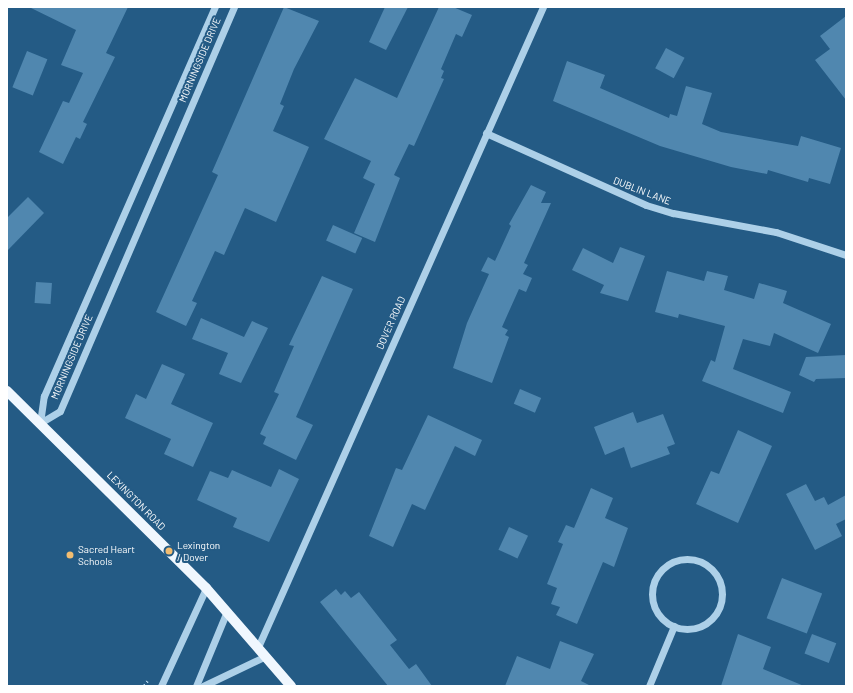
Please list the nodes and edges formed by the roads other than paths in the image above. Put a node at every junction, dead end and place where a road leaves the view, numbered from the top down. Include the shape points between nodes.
1 (215, 7) edge
2 (234, 7) edge
3 (543, 8) edge
4 (486, 134) junction
5 (846, 255) edge
6 (7, 391) edge
7 (40, 423) junction
8 (206, 588) junction
9 (227, 611) junction
10 (674, 626) junction
11 (258, 647) junction
12 (266, 656) junction
13 (161, 686) edge
14 (196, 686) edge
15 (203, 686) edge
16 (291, 686) edge
17 (649, 686) edge

1 - 7 street, MORNINGSIDE DRIVE via 44,396
2 - 7 street, MORNINGSIDE DRIVE via 60,410
3 - 4 street, DOVER ROAD
4 - 5 street, DUBLIN LANE via 646,205 673,213 776,232
4 - 11 street, DOVER ROAD
6 - 7 main road, LEXINGTON ROAD
7 - 8 main road, LEXINGTON ROAD
8 - 9 main road, LEXINGTON ROAD
8 - 13 street
9 - 11 main road, LEXINGTON ROAD
9 - 14 street
10 - 10 street via 696,627 707,623 720,605 722,594 717,577 706,564 695,560 673,562 656,578 653,594 657,611
10 - 17 street
11 - 12 main road, LEXINGTON ROAD
12 - 15 street
12 - 16 main road, LEXINGTON ROAD

